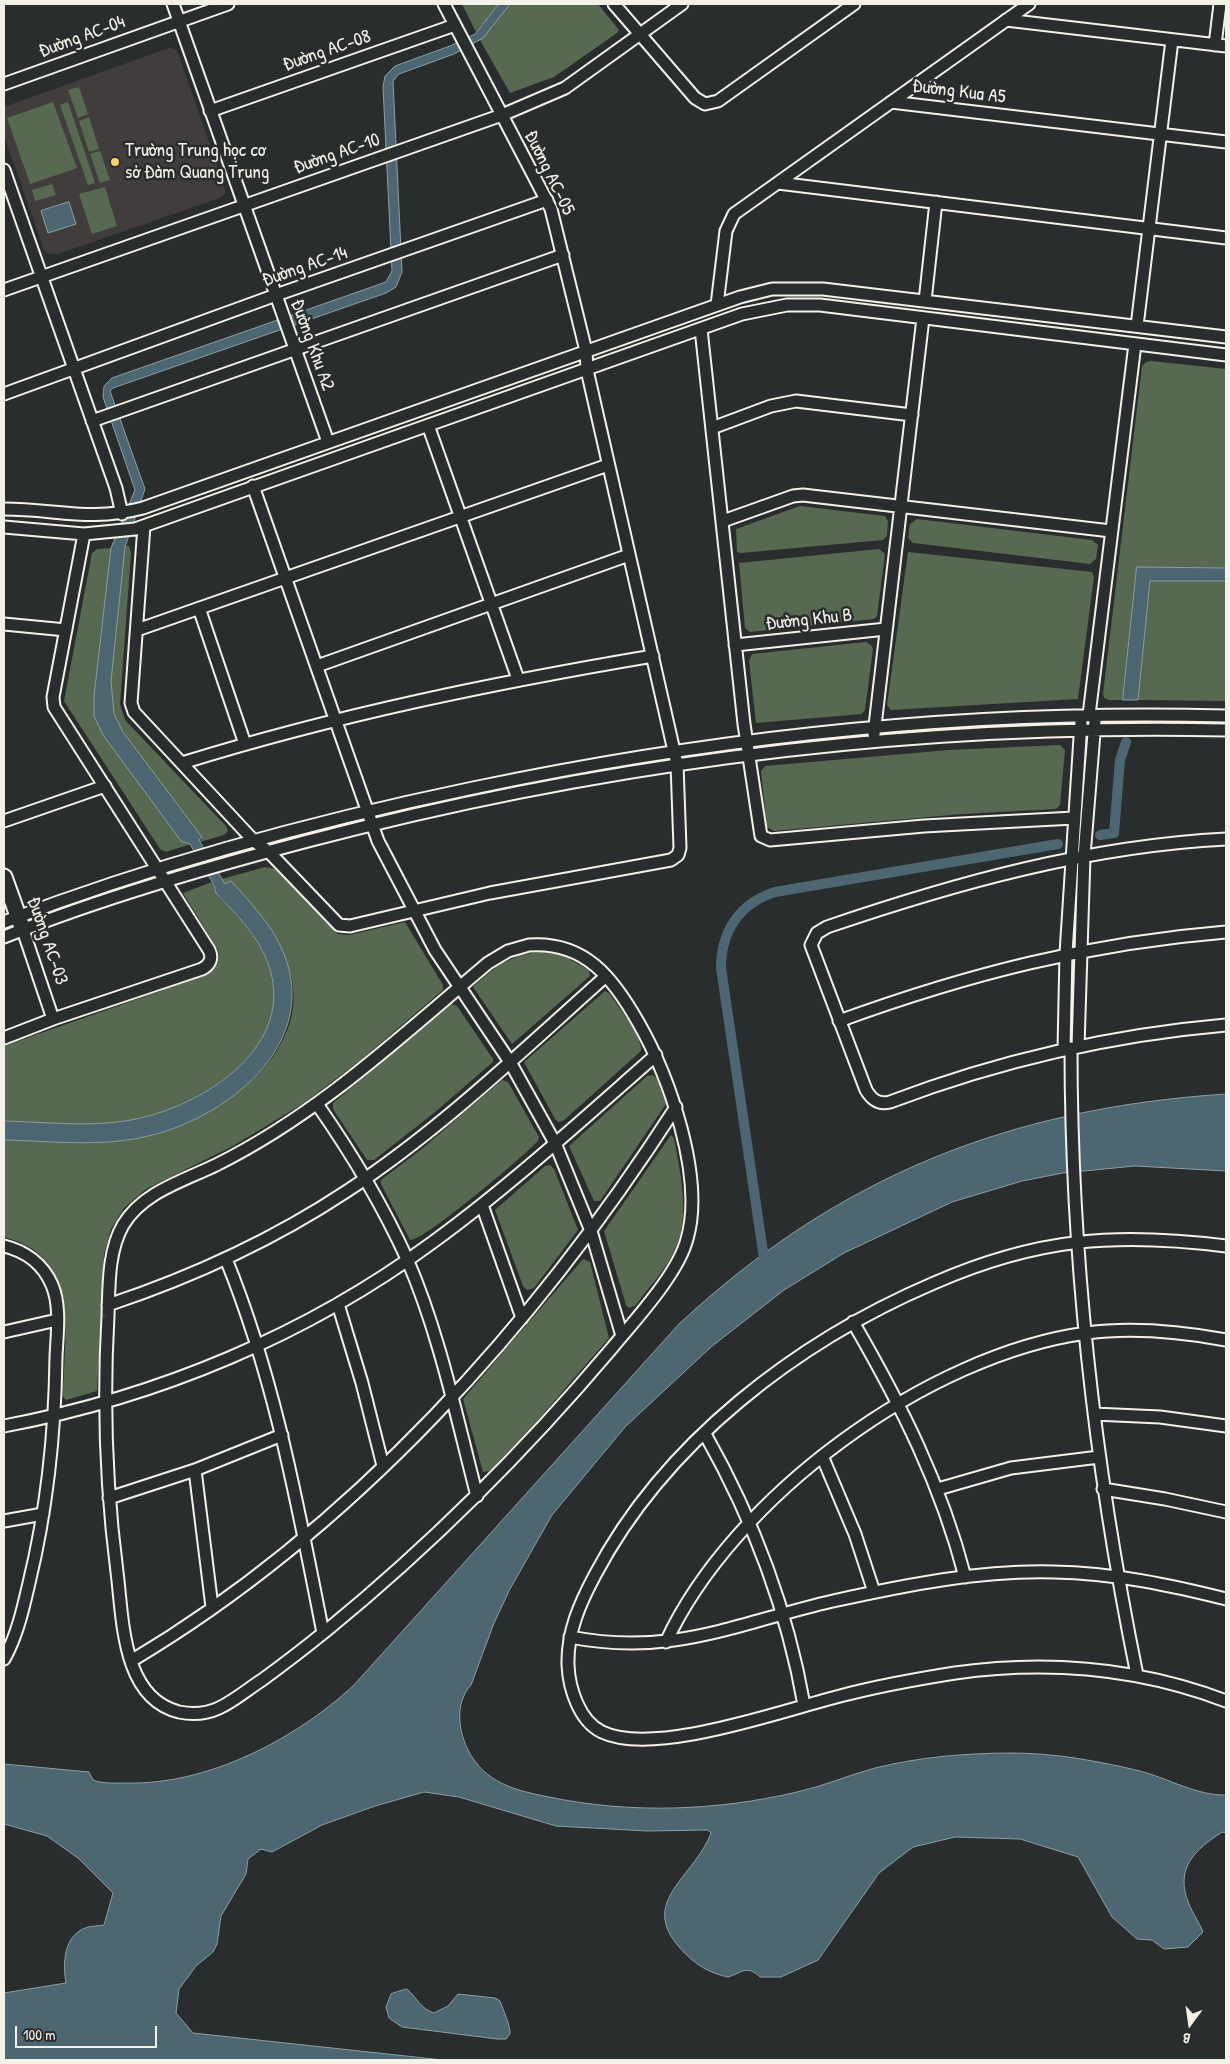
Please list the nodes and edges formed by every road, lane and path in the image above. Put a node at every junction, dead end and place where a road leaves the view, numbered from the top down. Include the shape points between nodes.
1 (172, 4) edge
2 (228, 4) edge
3 (444, 4) edge
4 (614, 4) edge
5 (682, 4) edge
6 (854, 4) edge
7 (1029, 4) edge
8 (1220, 4) edge
9 (1006, 20) junction
10 (179, 21) junction
11 (457, 29) junction
12 (640, 34) junction
13 (1172, 40) junction
14 (1221, 45) edge
15 (4, 84) edge
16 (891, 102) junction
17 (210, 111) junction
18 (502, 115) junction
19 (1160, 134) junction
20 (1226, 142) edge
21 (4, 170) edge
22 (778, 182) junction
23 (6, 185) edge
24 (548, 200) junction
25 (936, 202) junction
26 (244, 205) junction
27 (1148, 228) junction
28 (1226, 238) edge
29 (564, 255) junction
30 (42, 276) junction
31 (4, 290) edge
32 (276, 295) junction
33 (925, 301) junction
34 (717, 305) junction
35 (924, 318) junction
36 (1137, 326) junction
37 (701, 329) junction
38 (1226, 337) edge
39 (1134, 344) junction
40 (294, 349) junction
41 (586, 351) junction
42 (1226, 355) edge
43 (74, 369) junction
44 (586, 370) junction
45 (4, 394) edge
46 (912, 415) junction
47 (92, 420) junction
48 (428, 425) junction
49 (712, 428) junction
50 (328, 442) junction
51 (608, 465) junction
52 (253, 486) junction
53 (901, 507) junction
54 (4, 509) edge
55 (122, 514) junction
56 (461, 517) junction
57 (723, 522) junction
58 (4, 527) edge
59 (139, 527) junction
60 (1111, 531) junction
61 (84, 534) junction
62 (629, 556) junction
63 (285, 578) junction
64 (491, 604) junction
65 (198, 608) junction
66 (4, 624) edge
67 (66, 630) junction
68 (136, 630) junction
69 (886, 630) junction
70 (735, 645) junction
71 (652, 656) junction
72 (317, 666) junction
73 (518, 679) junction
74 (1089, 715) junction
75 (1226, 716) edge
76 (335, 720) junction
77 (875, 728) junction
78 (1081, 729) junction
79 (1094, 729) junction
80 (1226, 730) edge
81 (748, 741) junction
82 (873, 741) junction
83 (245, 744) junction
84 (674, 751) junction
85 (750, 754) junction
86 (182, 763) junction
87 (677, 764) junction
88 (105, 786) junction
89 (367, 811) junction
90 (1074, 818) junction
91 (4, 821) edge
92 (371, 824) junction
93 (1226, 839) edge
94 (254, 841) junction
95 (269, 852) junction
96 (1084, 856) junction
97 (1072, 858) junction
98 (159, 869) junction
99 (4, 877) edge
100 (166, 882) junction
101 (413, 911) junction
102 (15, 923) edge
103 (1226, 932) edge
104 (4, 937) edge
105 (1080, 951) junction
106 (1066, 954) junction
107 (606, 976) junction
108 (458, 988) junction
109 (53, 1019) junction
110 (839, 1021) junction
111 (1226, 1025) edge
112 (4, 1038) edge
113 (1071, 1048) junction
114 (656, 1055) junction
115 (510, 1062) junction
116 (317, 1104) junction
117 (676, 1107) junction
118 (555, 1143) junction
119 (366, 1178) junction
120 (482, 1204) junction
121 (591, 1230) junction
122 (1077, 1241) junction
123 (4, 1246) edge
124 (1226, 1246) edge
125 (226, 1259) junction
126 (408, 1260) junction
127 (338, 1304) junction
128 (108, 1306) junction
129 (522, 1318) junction
130 (57, 1320) junction
131 (853, 1322) junction
132 (4, 1332) edge
133 (1084, 1333) junction
134 (622, 1336) junction
135 (1226, 1340) edge
136 (257, 1346) junction
137 (451, 1397) junction
138 (105, 1402) junction
139 (900, 1404) junction
140 (1094, 1414) junction
141 (55, 1415) junction
142 (4, 1426) edge
143 (1226, 1426) edge
144 (705, 1434) junction
145 (282, 1435) junction
146 (822, 1456) junction
147 (1099, 1457) junction
148 (383, 1466) junction
149 (195, 1470) junction
150 (938, 1489) junction
151 (1103, 1489) junction
152 (478, 1496) junction
153 (109, 1498) junction
154 (1226, 1512) edge
155 (43, 1514) junction
156 (4, 1521) edge
157 (750, 1521) junction
158 (305, 1536) junction
159 (965, 1577) junction
160 (1118, 1577) junction
161 (874, 1592) junction
162 (1226, 1599) edge
163 (212, 1607) junction
164 (784, 1614) junction
165 (10, 1633) edge
166 (323, 1634) junction
167 (570, 1637) junction
168 (666, 1642) junction
169 (4, 1659) edge
170 (131, 1661) junction
171 (1137, 1675) junction
172 (1226, 1700) edge
173 (804, 1705) junction

1 - 10 street, Đường Khu A2
2 - 10 street, Đường AC-04
3 - 11 street, Đường AC-05
4 - 12 street
5 - 12 street, Đường AC-10
6 - 12 street via 712,104 695,98
7 - 9 street
8 - 14 street
9 - 13 street
9 - 16 street
10 - 15 street, Đường AC-04
10 - 17 street, Đường Khu A2
11 - 17 street, Đường AC-08
11 - 18 street, Đường AC-05
12 - 18 street, Đường AC-10 via 565,88
13 - 14 street
13 - 19 street
16 - 19 street, Đường Kua A5
16 - 22 street, Đường Kua A5
17 - 26 street, Đường Khu A2
18 - 24 street, Đường AC-05
18 - 26 street, Đường AC-10
19 - 20 street, Đường Kua A5
19 - 27 street
21 - 23 street
22 - 25 street
22 - 34 street, Đường Kua A5 via 730,219
23 - 30 street
24 - 29 street, Đường AC-05
24 - 32 street, Đường AC-14
25 - 27 street
25 - 33 street
26 - 30 street, Đường AC-10
26 - 32 street, Đường Khu A2
27 - 28 street
27 - 36 street
29 - 40 street
29 - 41 street, Đường AC-05
30 - 31 street, Đường AC-10
30 - 43 street
32 - 40 street, Đường Khu A2
32 - 43 street, Đường AC-14
33 - 34 street via 789,287 755,292
33 - 36 street
34 - 41 street
35 - 37 street via 787,305 742,314
35 - 39 street
35 - 46 street
36 - 38 street
37 - 44 street
37 - 49 street
39 - 42 street
39 - 60 street
40 - 47 street
40 - 50 street, Đường Khu A2
41 - 44 street, Đường AC-05
41 - 50 street
43 - 45 street, Đường AC-14
43 - 47 street
44 - 48 street
44 - 51 street, Đường AC-05
46 - 49 street via 796,401 771,406
46 - 53 street
47 - 55 street
48 - 52 street
48 - 56 street
49 - 57 street
50 - 55 street
51 - 56 street
51 - 62 street, Đường AC-05
52 - 59 street
52 - 63 street
53 - 57 street via 797,495
53 - 60 street
53 - 69 street
54 - 55 street via 87,516
56 - 63 street
56 - 64 street
57 - 70 street
58 - 61 street
59 - 61 street via 115,533
59 - 68 street
60 - 74 street
61 - 67 street
62 - 64 street
62 - 71 street, Đường AC-05
63 - 65 street
63 - 72 street
64 - 72 street
64 - 73 street
65 - 68 street
65 - 83 street
66 - 67 street
67 - 88 street via 54,706
68 - 86 street via 132,709
69 - 70 street, Đường Khu B
69 - 77 street
70 - 81 street
71 - 73 street
71 - 84 street, Đường AC-05
72 - 76 street
73 - 76 street
74 - 75 street
74 - 77 street
74 - 78 street
74 - 79 street
76 - 83 street
76 - 89 street
77 - 81 street
77 - 82 street
78 - 79 street
78 - 82 street
78 - 90 street
79 - 80 street
79 - 96 street
81 - 84 street
81 - 85 street
82 - 85 street
83 - 86 street
84 - 87 street, Đường AC-05
84 - 89 street via 511,780
85 - 87 street
85 - 90 street via 760,833 766,840
86 - 94 street
87 - 92 street via 536,788
87 - 101 street, Đường AC-05 via 680,848 675,858
88 - 91 street
88 - 98 street
89 - 92 street
89 - 94 street
90 - 97 street
92 - 95 street
92 - 101 street
93 - 96 street
94 - 95 street
94 - 98 street
95 - 100 street
95 - 101 street via 339,925 347,927
96 - 97 street
96 - 105 street
97 - 106 street
97 - 110 street via 939,890 817,932 812,950
98 - 100 street
98 - 102 street
99 - 102 street, Đường AC-03
100 - 102 street
100 - 109 street via 209,950 211,958 208,965
101 - 108 street
102 - 104 street
102 - 109 street, Đường AC-03
103 - 105 street
105 - 106 street
105 - 113 street
106 - 110 street via 955,982
106 - 113 street
107 - 108 street via 576,952 551,945 528,945 497,956
107 - 114 street via 636,1018
107 - 115 street
108 - 115 street
108 - 116 street via 373,1062
109 - 112 street
110 - 113 street via 866,1090 880,1103 956,1078
111 - 113 street
113 - 122 street
114 - 117 street
114 - 118 street
115 - 118 street
115 - 119 street
116 - 119 street
116 - 128 street via 237,1154 154,1194 136,1208 115,1243
117 - 121 street
117 - 134 street via 689,1179 691,1218 688,1238 676,1265
118 - 120 street
118 - 121 street
119 - 125 street via 281,1231
119 - 126 street
120 - 126 street
120 - 129 street
121 - 129 street
121 - 134 street
122 - 124 street via 1138,1239
122 - 131 street via 1014,1254 962,1271
122 - 133 street
123 - 130 street via 28,1255 45,1272 55,1294
125 - 128 street
125 - 136 street
126 - 127 street
126 - 137 street
127 - 136 street
127 - 148 street
128 - 138 street
129 - 137 street
130 - 132 street
130 - 141 street
131 - 139 street
131 - 144 street via 780,1371
133 - 135 street via 1144,1332
133 - 139 street via 991,1360
133 - 140 street
134 - 152 street via 550,1420
136 - 138 street via 185,1376
136 - 145 street
137 - 148 street
137 - 152 street
138 - 141 street
138 - 153 street
139 - 146 street
139 - 150 street
140 - 143 street via 1160,1417
140 - 147 street
141 - 142 street
141 - 155 street
144 - 157 street
144 - 167 street via 661,1480 614,1542 578,1611
145 - 149 street
145 - 158 street
146 - 157 street
146 - 161 street via 850,1521
147 - 150 street via 1011,1468
147 - 151 street
148 - 158 street
149 - 153 street
149 - 163 street
150 - 159 street
151 - 154 street
151 - 160 street
152 - 166 street via 411,1560
153 - 170 street
155 - 156 street
155 - 165 street via 32,1573
157 - 164 street
157 - 168 street via 718,1557
158 - 163 street
158 - 166 street
159 - 160 street via 1036,1572
159 - 161 street
160 - 162 street
160 - 171 street
161 - 164 street
163 - 170 street
164 - 168 street via 709,1635
164 - 173 street
165 - 169 street
166 - 170 street via 230,1702 204,1713 181,1713 160,1705 142,1689
167 - 168 street via 618,1644
167 - 173 street via 568,1668 574,1695 589,1723 610,1735 656,1738 710,1731
171 - 172 street
171 - 173 street via 1077,1668 1008,1667 894,1684

